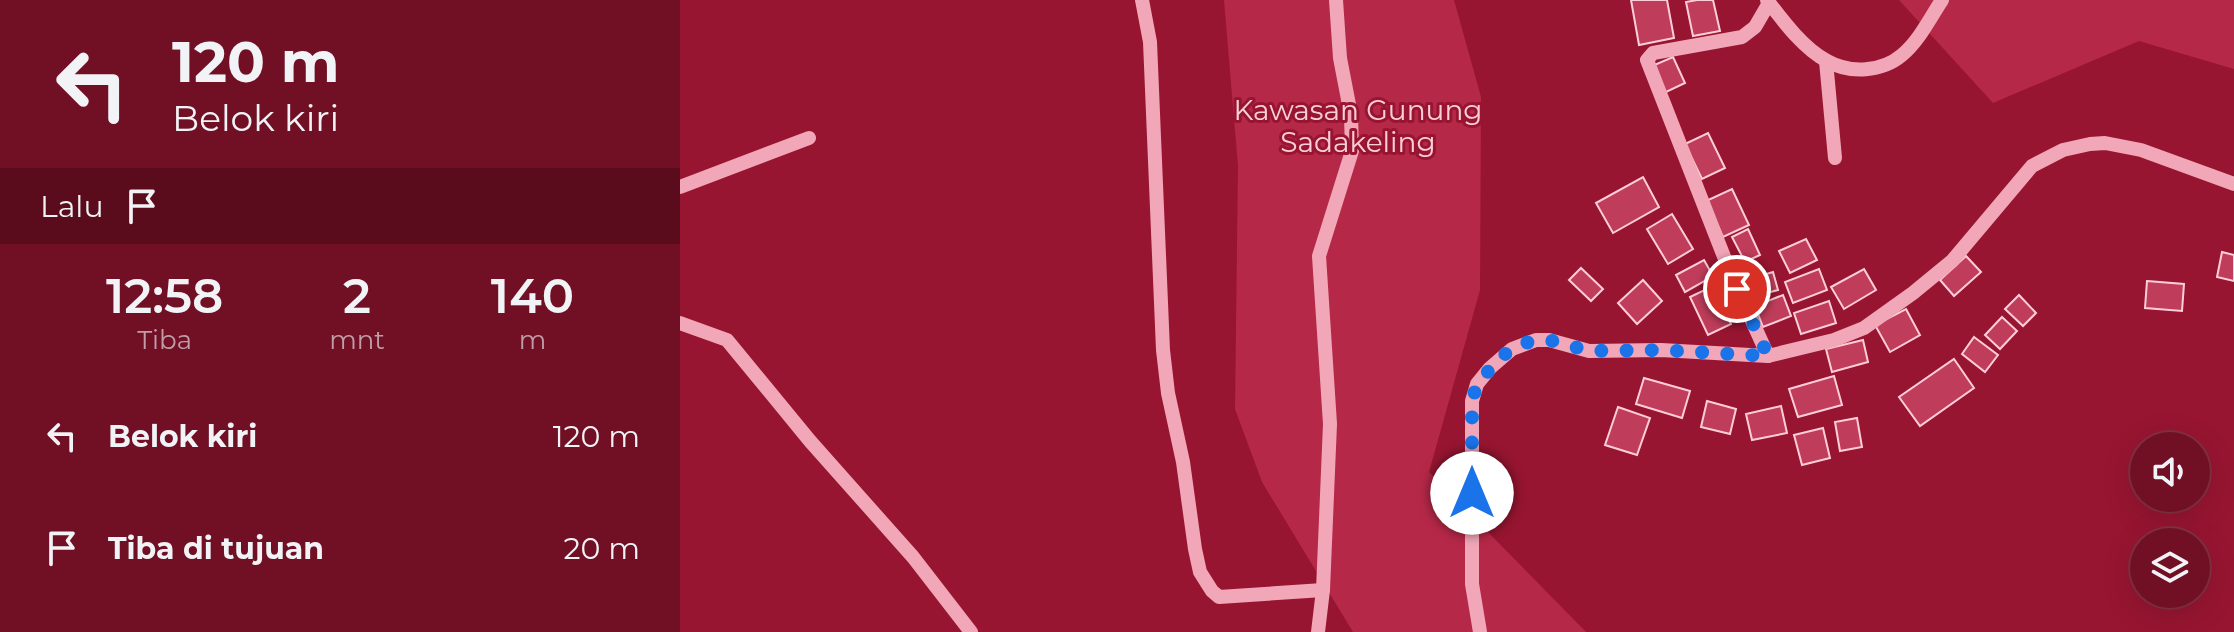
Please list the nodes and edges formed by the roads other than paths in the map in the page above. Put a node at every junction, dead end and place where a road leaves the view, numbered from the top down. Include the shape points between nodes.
1 (1142, 0) edge
2 (1336, 0) edge
3 (1942, 0) edge
4 (1768, 2) edge
5 (1826, 61) junction
6 (809, 138) dead end
7 (1835, 158) dead end
8 (2234, 184) edge
9 (680, 187) edge
10 (680, 323) edge
11 (1768, 356) junction
12 (1323, 590) junction
13 (971, 632) edge
14 (1318, 632) edge
15 (1480, 632) edge

1 - 12 street via 1150,42 1163,350 1200,572 1219,597
2 - 12 street via 1352,151 1319,256 1330,424
3 - 5 street via 1911,45 1891,63 1856,70
4 - 5 street
4 - 11 street via 1755,27 1742,37 1653,53 1647,60
5 - 7 street
6 - 9 street
8 - 11 street via 2141,150 2105,143 2063,150 2032,166 1952,261 1864,328
10 - 13 street via 727,340
11 - 15 street via 1589,351 1536,340 1512,349 1490,368 1472,401 1472,584
12 - 14 street

